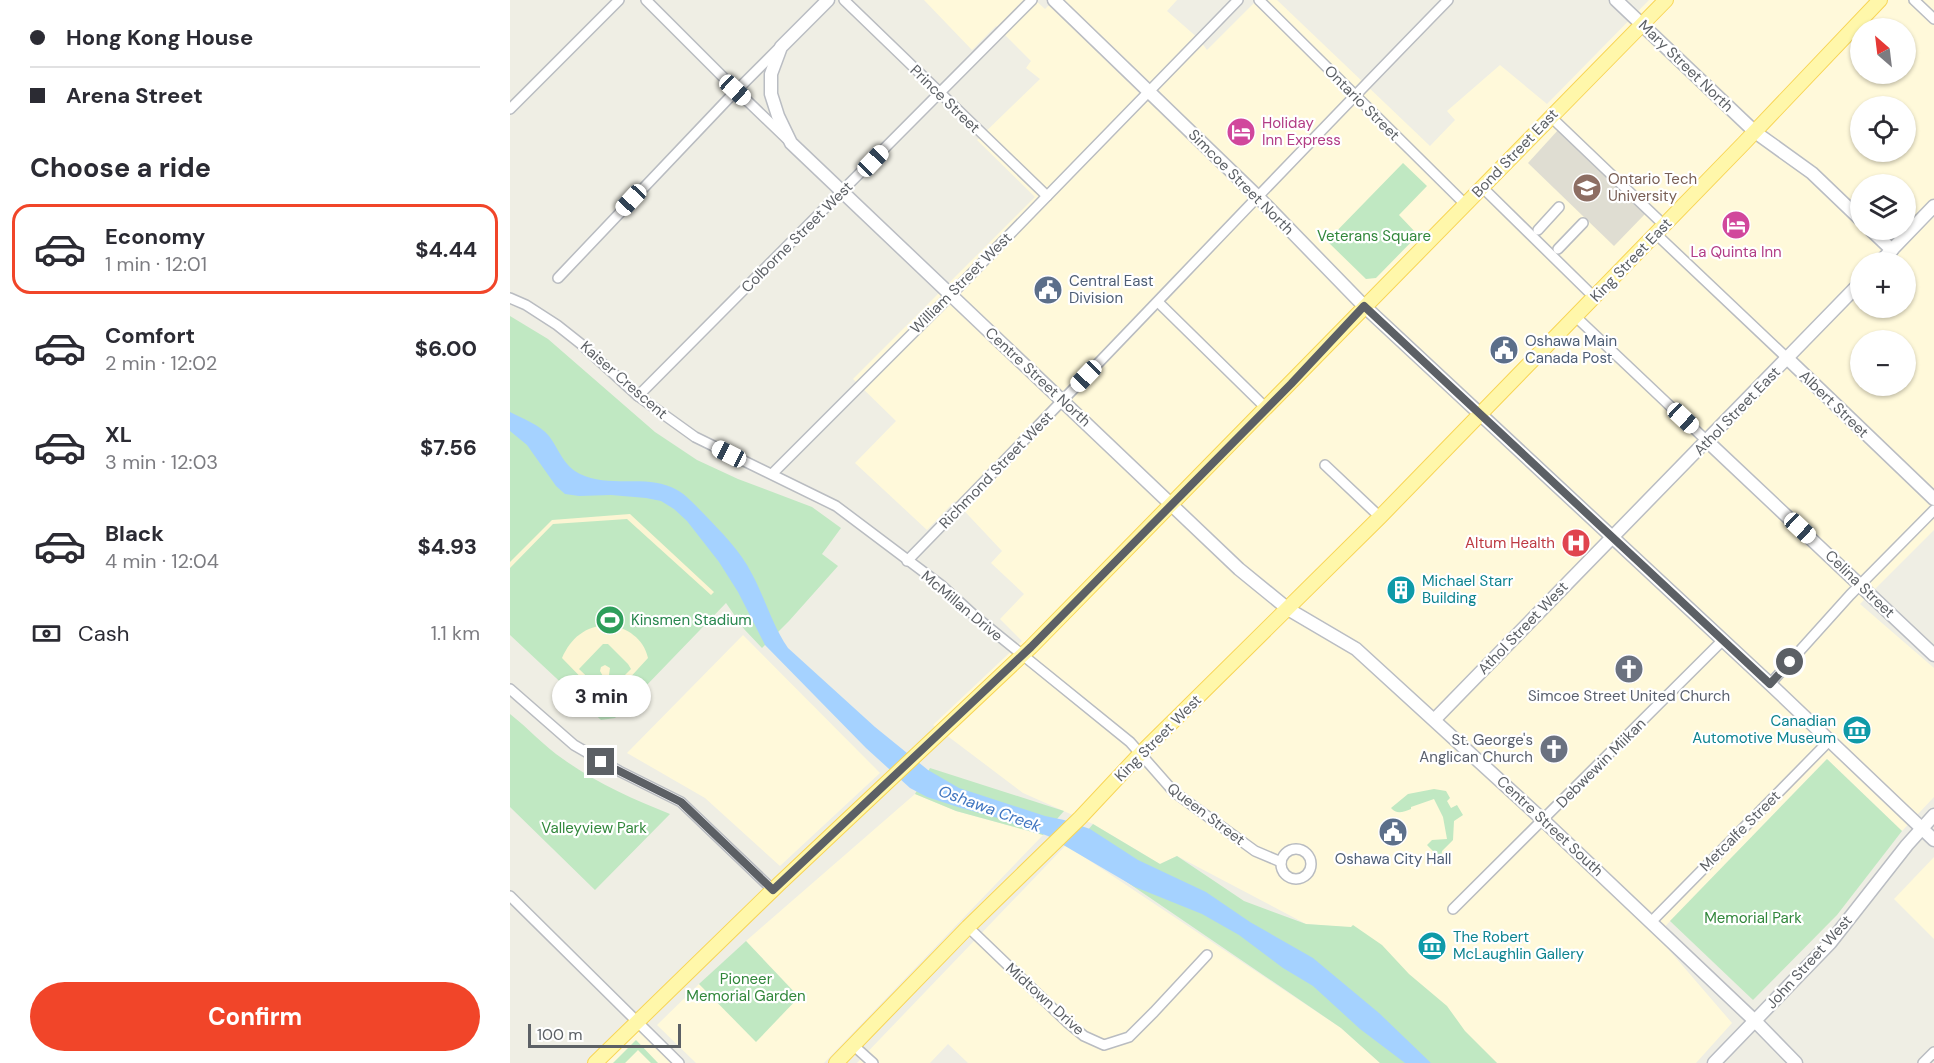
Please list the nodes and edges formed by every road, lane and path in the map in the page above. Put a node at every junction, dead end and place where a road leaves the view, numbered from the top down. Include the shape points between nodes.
1 (619, 0) edge
2 (646, 0) edge
3 (828, 0) edge
4 (844, 0) edge
5 (1032, 0) edge
6 (1054, 0) edge
7 (1238, 0) edge
8 (1259, 0) edge
9 (1448, 0) edge
10 (1616, 0) edge
11 (1666, 0) edge
12 (1880, 0) edge
13 (1914, 0) edge
14 (1934, 19) edge
15 (1643, 24) junction
16 (781, 46) junction
17 (735, 90) junction
18 (1149, 92) junction
19 (939, 93) junction
20 (1354, 96) junction
21 (510, 109) edge
22 (1551, 117) junction
23 (1755, 132) junction
24 (791, 143) junction
25 (1483, 188) junction
26 (842, 193) junction
27 (1047, 196) junction
28 (1258, 197) junction
29 (1466, 204) junction
30 (1934, 206) edge
31 (1559, 207) dead end
32 (1850, 209) edge
33 (1584, 223) dead end
34 (1538, 230) dead end
35 (1660, 230) junction
36 (1882, 240) edge
37 (1558, 249) dead end
38 (1892, 250) joint
39 (558, 278) dead end
40 (1850, 294) edge
41 (950, 295) junction
42 (1594, 297) junction
43 (510, 298) edge
44 (1158, 302) junction
45 (1364, 306) junction
46 (1576, 316) junction
47 (1788, 359) junction
48 (638, 396) junction
49 (1064, 401) junction
50 (1266, 408) junction
51 (1480, 414) junction
52 (1707, 441) junction
53 (1325, 465) dead end
54 (772, 474) junction
55 (1934, 499) edge
56 (1173, 504) junction
57 (1934, 510) edge
58 (1380, 517) junction
59 (1612, 537) junction
60 (907, 561) junction
61 (1861, 584) junction
62 (1288, 609) junction
63 (1722, 640) junction
64 (1934, 655) edge
65 (1022, 656) junction
66 (1770, 684) junction
67 (510, 689) edge
68 (1435, 719) junction
69 (1830, 740) junction
70 (1140, 754) junction
71 (1934, 815) edge
72 (1543, 820) junction
73 (1922, 828) junction
74 (1934, 840) edge
75 (1281, 862) dead end
76 (773, 890) junction
77 (510, 896) edge
78 (1453, 909) dead end
79 (1651, 922) junction
80 (968, 927) junction
81 (1207, 955) dead end
82 (637, 1021) junction
83 (1755, 1021) junction
84 (854, 1045) junction
85 (1934, 1052) edge
86 (595, 1063) edge
87 (679, 1063) edge
88 (836, 1063) edge
89 (873, 1063) edge
90 (1714, 1063) edge
91 (1796, 1063) edge
92 (1923, 1063) edge

1 - 21 street
2 - 17 street, Centre Street North
3 - 16 main road
4 - 19 street, Prince Street
5 - 19 street, Colborne Street West
6 - 18 main road, Simcoe Street North
7 - 18 street, William Street West
8 - 20 street, Ontario Street
9 - 20 street, Richmond Street West
10 - 15 main road, Mary Street North
11 - 15 main road, Bond Street East
12 - 23 main road, King Street East
13 - 14 street
15 - 22 main road, Bond Street East
15 - 23 main road, Mary Street North
16 - 17 street
16 - 24 main road, Centre Street North via 771,74 771,93
17 - 24 street, Centre Street North
17 - 39 street
18 - 27 street, William Street West
18 - 28 main road, Simcoe Street North
19 - 26 street, Colborne Street West
19 - 27 street, Prince Street
20 - 28 street, Richmond Street West
20 - 29 street, Ontario Street
22 - 25 main road, Bond Street East
22 - 35 street, Albert Street
23 - 32 main road, Mary Street North via 1812,173
23 - 35 main road, King Street East
24 - 26 main road, Centre Street North
25 - 29 main road, Bond Street East
25 - 42 street
26 - 41 main road, Centre Street North
26 - 48 street, Colborne Street West
27 - 41 street, William Street West
28 - 44 street, Richmond Street West
28 - 45 main road, Simcoe Street North
29 - 45 main road, Bond Street East
30 - 38 main road
31 - 34 street
33 - 37 street
35 - 42 main road, King Street East
35 - 47 street, Albert Street
36 - 38 main road
40 - 47 main road, Athol Street East
41 - 49 main road, Centre Street North
41 - 54 street, William Street West
42 - 46 main road, King Street East
43 - 48 street, Kaiser Crescent via 557,325
44 - 49 street, Richmond Street West
44 - 50 street
45 - 50 main road, Bond Street East
45 - 51 main road, Simcoe Street North
46 - 51 main road, King Street East
46 - 52 street, Celina Street
47 - 52 main road, Athol Street East
47 - 55 main road, Albert Street
48 - 54 street, Kaiser Crescent via 695,437
49 - 56 main road, Centre Street North
49 - 60 street, Richmond Street West
50 - 56 main road, Bond Street East
51 - 58 main road, King Street West
51 - 59 main road, Simcoe Street North
52 - 59 main road, Athol Street East
52 - 61 main road, Celina Street
53 - 58 street
54 - 60 street, McMillan Drive via 836,506
56 - 62 main road, Centre Street North via 1239,569
56 - 65 main road, Bond Street East
57 - 61 street
58 - 62 main road, King Street West
59 - 63 main road, Simcoe Street North
59 - 68 main road, Athol Street West
60 - 65 street, McMillan Drive via 941,585
61 - 64 main road, Celina Street
61 - 66 street
62 - 68 main road, Centre Street South via 1356,649
62 - 70 main road, King Street West
63 - 66 main road, Simcoe Street North
63 - 72 street, Debwewin Miikan
65 - 70 street, McMillan Drive
65 - 76 main road, Bond Street East
66 - 69 main road, Simcoe Street North
67 - 76 street via 574,745 681,802
68 - 72 main road, Centre Street South
69 - 73 main road, Simcoe Street North
69 - 79 street, Metcalfe Street
70 - 75 street, Queen Street via 1174,792 1254,851
70 - 80 main road, King Street West
71 - 73 main road, John Street West
72 - 78 street, Debwewin Miikan
72 - 79 main road, Centre Street South
73 - 74 main road, Simcoe Street North
73 - 83 main road, John Street West via 1830,943
76 - 82 main road, Bond Street East
77 - 82 street
79 - 83 main road, Centre Street South
80 - 81 street, Midtown Drive via 1067,1022 1104,1045 1128,1037
80 - 84 main road, King Street West
82 - 86 main road, Bond Street East
82 - 87 street
83 - 90 main road, John Street West
83 - 91 main road, Centre Street South
84 - 88 main road, King Street West
84 - 89 street
85 - 92 street

